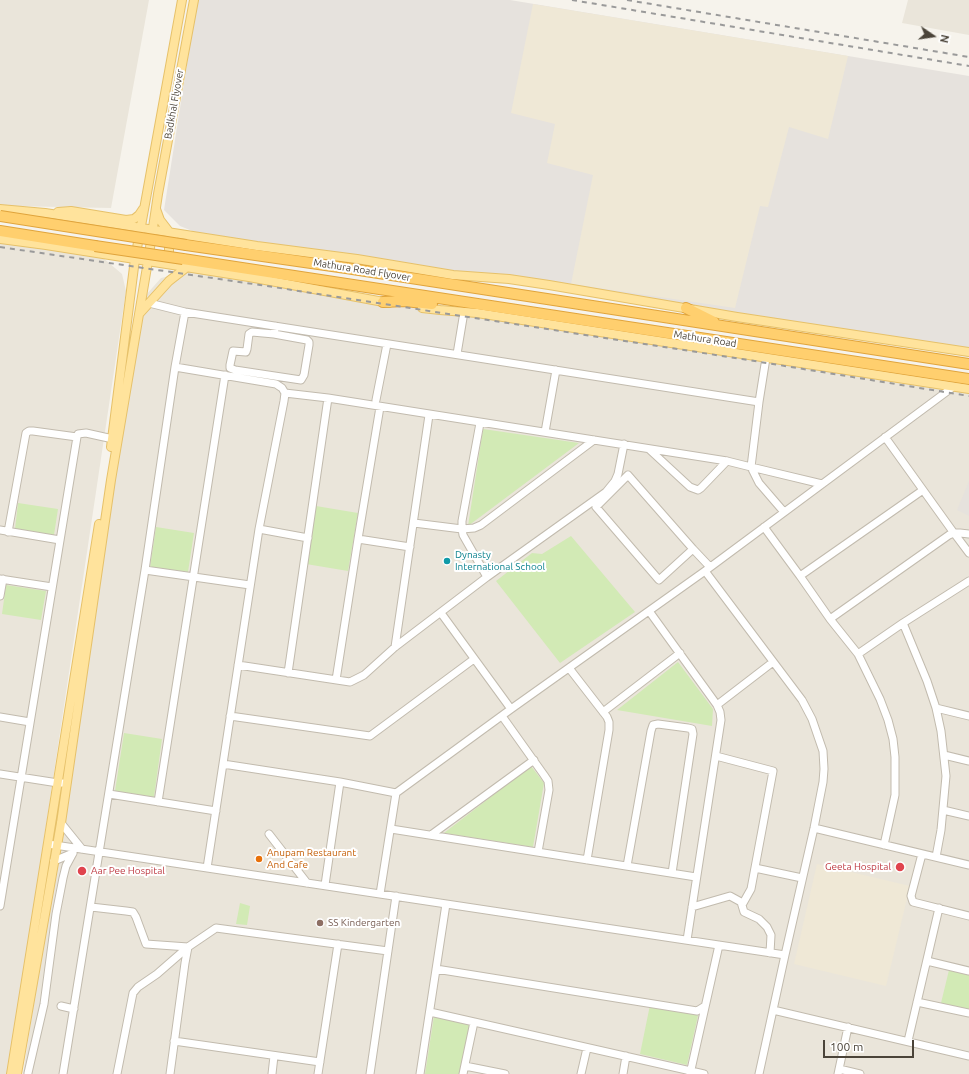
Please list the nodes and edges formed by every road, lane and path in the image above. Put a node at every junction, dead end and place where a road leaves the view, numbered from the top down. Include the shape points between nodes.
1 (182, 0) edge
2 (194, 0) edge
3 (144, 208) junction
4 (156, 208) junction
5 (0, 209) edge
6 (45, 213) junction
7 (0, 216) edge
8 (102, 222) junction
9 (140, 228) junction
10 (153, 230) junction
11 (0, 231) edge
12 (173, 233) junction
13 (0, 239) edge
14 (100, 253) junction
15 (135, 259) junction
16 (148, 261) junction
17 (172, 265) junction
18 (187, 267) junction
19 (384, 302) junction
20 (149, 303) junction
21 (486, 305) junction
22 (686, 308) junction
23 (185, 312) junction
24 (464, 312) junction
25 (139, 313) junction
26 (275, 326) junction
27 (723, 326) junction
28 (274, 334) junction
29 (387, 344) junction
30 (969, 352) edge
31 (457, 354) junction
32 (766, 358) junction
33 (969, 364) edge
34 (175, 367) junction
35 (556, 370) junction
36 (924, 372) junction
37 (224, 375) junction
38 (969, 379) edge
39 (298, 380) junction
40 (969, 386) edge
41 (953, 387) junction
42 (969, 389) edge
43 (285, 393) junction
44 (296, 394) junction
45 (328, 398) junction
46 (759, 402) junction
47 (378, 404) junction
48 (429, 415) junction
49 (480, 423) junction
50 (545, 432) junction
51 (77, 437) junction
52 (885, 437) junction
53 (113, 439) junction
54 (594, 440) junction
55 (624, 444) junction
56 (650, 449) junction
57 (727, 461) junction
58 (751, 468) junction
59 (822, 484) junction
60 (923, 490) junction
61 (784, 512) junction
62 (414, 523) junction
63 (764, 527) junction
64 (259, 529) junction
65 (462, 529) junction
66 (0, 530) edge
67 (8, 532) junction
68 (954, 533) junction
69 (969, 534) edge
70 (308, 538) junction
71 (358, 539) junction
72 (60, 540) junction
73 (410, 547) junction
74 (693, 549) junction
75 (969, 553) edge
76 (708, 569) junction
77 (145, 570) junction
78 (193, 576) junction
79 (800, 576) junction
80 (487, 577) junction
81 (1, 579) edge
82 (969, 581) edge
83 (250, 585) junction
84 (52, 587) junction
85 (0, 596) edge
86 (649, 611) junction
87 (441, 613) junction
88 (830, 619) junction
89 (903, 623) junction
90 (396, 647) junction
91 (680, 653) junction
92 (858, 654) junction
93 (474, 658) junction
94 (773, 662) junction
95 (238, 665) junction
96 (569, 668) junction
97 (288, 673) junction
98 (336, 680) junction
99 (717, 705) junction
100 (936, 708) junction
101 (511, 709) junction
102 (603, 712) junction
103 (230, 716) junction
104 (502, 716) junction
105 (969, 716) edge
106 (0, 718) edge
107 (30, 722) junction
108 (944, 755) junction
109 (716, 756) junction
110 (534, 760) junction
111 (969, 760) edge
112 (223, 764) junction
113 (0, 774) edge
114 (21, 778) junction
115 (340, 782) junction
116 (58, 783) junction
117 (66, 783) junction
118 (396, 793) junction
119 (109, 794) junction
120 (158, 802) junction
121 (943, 810) junction
122 (216, 811) junction
123 (969, 816) edge
124 (61, 823) junction
125 (814, 828) junction
126 (391, 829) junction
127 (269, 834) dead end
128 (431, 835) junction
129 (48, 844) junction
130 (57, 845) junction
131 (884, 845) junction
132 (82, 849) junction
133 (100, 852) junction
134 (538, 852) junction
135 (73, 853) junction
136 (922, 854) junction
137 (936, 857) junction
138 (587, 860) junction
139 (54, 861) junction
140 (969, 865) edge
141 (627, 866) junction
142 (207, 868) junction
143 (755, 868) junction
144 (672, 873) junction
145 (696, 877) junction
146 (802, 878) junction
147 (307, 883) junction
148 (325, 886) junction
149 (1, 890) edge
150 (380, 894) junction
151 (396, 896) junction
152 (446, 904) junction
153 (742, 905) junction
154 (0, 906) edge
155 (91, 907) junction
156 (692, 907) junction
157 (939, 908) junction
158 (969, 916) edge
159 (687, 940) junction
160 (338, 944) junction
161 (719, 945) junction
162 (188, 947) junction
163 (388, 951) junction
164 (770, 953) junction
165 (785, 955) junction
166 (927, 961) junction
167 (436, 969) junction
168 (969, 971) edge
169 (917, 1002) junction
170 (61, 1006) dead end
171 (705, 1006) junction
172 (74, 1009) junction
173 (773, 1010) junction
174 (430, 1012) junction
175 (969, 1014) edge
176 (474, 1022) junction
177 (848, 1027) junction
178 (174, 1041) junction
179 (908, 1041) junction
180 (587, 1048) junction
181 (274, 1056) junction
182 (626, 1056) junction
183 (969, 1056) edge
184 (320, 1062) junction
185 (465, 1066) junction
186 (691, 1072) edge
187 (838, 1072) edge
188 (28, 1073) edge
189 (12, 1074) edge
190 (18, 1074) edge
191 (63, 1074) edge
192 (117, 1074) edge
193 (170, 1074) edge
194 (272, 1074) edge
195 (318, 1074) edge
196 (370, 1074) edge
197 (420, 1074) edge
198 (463, 1074) edge
199 (505, 1074) edge
200 (581, 1074) edge
201 (623, 1074) edge
202 (704, 1074) edge
203 (759, 1074) edge
204 (860, 1074) edge

1 - 3 main road, Badkhal Flyover
2 - 4 main road, Badkhal Flyover
3 - 6 main road via 134,219 126,220 71,211
3 - 9 main road, Badkhal Flyover
4 - 10 main road, Badkhal Flyover
4 - 12 main road via 160,220
5 - 6 main road
6 - 8 main road
7 - 27 highway, Mathura Road Flyover, bridge
8 - 9 main road
8 - 14 main road via 108,228 109,238 105,250
9 - 10 main road
9 - 15 main road, Badkhal Flyover
10 - 12 main road
10 - 16 main road, Badkhal Flyover
11 - 21 highway, Mathura Road Flyover, bridge
12 - 17 main road via 169,247
12 - 22 main road via 453,274 509,279
13 - 14 main road
14 - 15 main road
15 - 16 main road
15 - 53 main road, Badkhal Flyover
16 - 17 main road
16 - 25 main road, Badkhal Flyover
17 - 18 main road
18 - 19 main road
18 - 20 main road via 169,281
19 - 21 highway
19 - 24 main road
20 - 23 street
20 - 25 main road
21 - 36 highway, Mathura Road
22 - 27 highway
22 - 30 main road
23 - 26 street
23 - 34 street
24 - 31 street
24 - 32 main road
25 - 117 main road, Badkhal Flyover via 111,480
26 - 28 street
26 - 29 street
27 - 33 highway, Mathura Road
28 - 39 street via 309,342 304,374 301,380
28 - 39 street via 249,334 246,352 233,351 230,368
29 - 31 street
29 - 47 street
31 - 35 street
32 - 41 main road
32 - 46 street
34 - 37 street
34 - 77 street
35 - 46 street
35 - 50 street
36 - 38 highway
36 - 40 highway
37 - 43 street via 276,384
37 - 78 street
39 - 44 street
41 - 42 main road
41 - 52 street
43 - 44 street
43 - 64 street
44 - 45 street
45 - 47 street
45 - 70 street
46 - 58 street
47 - 48 street
47 - 71 street
48 - 49 street
48 - 62 street
49 - 50 street
49 - 65 street
50 - 54 street
51 - 53 street via 78,434 86,433
51 - 67 street via 33,430 26,433
51 - 72 street
52 - 59 street
52 - 60 street
53 - 116 main road, Badkhal Flyover
54 - 55 street
54 - 65 street via 481,525
55 - 56 street
55 - 80 street via 618,474 606,492
56 - 57 street
56 - 57 street via 690,487 698,490
57 - 58 street
58 - 59 street
58 - 61 street via 759,483
59 - 61 street
60 - 68 street
60 - 79 street
61 - 63 street
62 - 65 street
62 - 73 street
63 - 76 street
63 - 79 street
64 - 70 street
64 - 83 street
65 - 80 street
66 - 67 street
67 - 72 street
68 - 69 street
68 - 75 street
68 - 88 street
70 - 97 street
71 - 73 street
71 - 98 street
72 - 84 street
73 - 90 street
74 - 74 street via 628,476 596,507 659,580
74 - 76 street
76 - 86 street
76 - 94 street
77 - 78 street
77 - 119 street
78 - 83 street
78 - 120 street
79 - 88 street
80 - 87 street
81 - 84 street
81 - 85 street
82 - 89 street
83 - 95 street
84 - 107 street
86 - 91 street
86 - 96 street
87 - 90 street
87 - 93 street
88 - 92 street
89 - 92 street
89 - 100 street
90 - 98 street via 364,675 350,682
91 - 99 street
91 - 102 street
92 - 131 street via 880,699 893,739 895,795
93 - 101 street
93 - 103 street via 370,736
94 - 99 street
94 - 125 street via 802,700 823,750 823,782
95 - 97 street
95 - 103 street
96 - 101 street
96 - 102 street
97 - 98 street
99 - 109 street via 721,720
100 - 105 street
100 - 108 street
101 - 104 street
102 - 138 street via 609,722 609,730
103 - 112 street
104 - 110 street
104 - 118 street
106 - 107 street
107 - 114 street
108 - 111 street
108 - 121 street via 946,776
109 - 143 street via 773,771
109 - 145 street
110 - 128 street
110 - 134 street via 548,781 549,790
112 - 115 street
112 - 122 street
113 - 114 street
114 - 116 street
114 - 149 street
115 - 118 street
115 - 148 street
116 - 117 street
116 - 129 main road, Badkhal Flyover
117 - 124 main road, Badkhal Flyover
118 - 126 street
119 - 120 street
119 - 133 street
120 - 122 street
121 - 123 street
121 - 137 street
122 - 142 street
124 - 130 main road, Badkhal Flyover
124 - 132 street
125 - 131 street
125 - 146 street
126 - 128 street
126 - 150 street
127 - 147 street
128 - 134 street
129 - 130 street
129 - 189 main road, Badkhal Flyover
130 - 132 street
130 - 139 main road, Badkhal Flyover
131 - 136 street
132 - 133 street
132 - 135 street
133 - 142 street
133 - 155 street
134 - 138 street
135 - 139 street
135 - 188 street via 63,878 44,1004
136 - 137 street
136 - 157 street via 911,896 913,902
137 - 140 street
138 - 141 street
139 - 190 main road, Badkhal Flyover
141 - 144 street
141 - 144 street via 651,731 654,725 658,724 688,728 692,729 693,734
142 - 147 street
143 - 146 street
143 - 153 street via 751,889
144 - 145 street
145 - 156 street
146 - 165 street
147 - 148 street
148 - 150 street
149 - 154 street
150 - 151 street
151 - 152 street
151 - 163 street
152 - 159 street
152 - 167 street
153 - 156 street via 730,896
153 - 164 street via 744,912 760,919 767,927 771,935
155 - 162 street via 133,912 146,944
155 - 172 street
156 - 159 street
157 - 158 street
157 - 166 street
159 - 161 street
160 - 162 street via 216,928
160 - 163 street
160 - 184 street
161 - 164 street
161 - 171 street
162 - 178 street
162 - 192 street via 138,987 133,994
163 - 196 street
164 - 165 street
165 - 173 street
166 - 168 street
166 - 169 street
167 - 171 street via 697,1011
167 - 174 street
169 - 175 street
169 - 179 street
170 - 172 street
171 - 186 street
172 - 191 street
173 - 177 street
173 - 203 street
174 - 176 street
174 - 197 street
176 - 180 street
176 - 185 street
177 - 179 street
177 - 187 street
178 - 181 street
178 - 193 street
179 - 183 street
180 - 182 street
180 - 200 street
181 - 184 street
181 - 194 street
182 - 186 street
182 - 201 street
184 - 195 street
185 - 198 street
185 - 199 street
186 - 202 street
187 - 204 street

